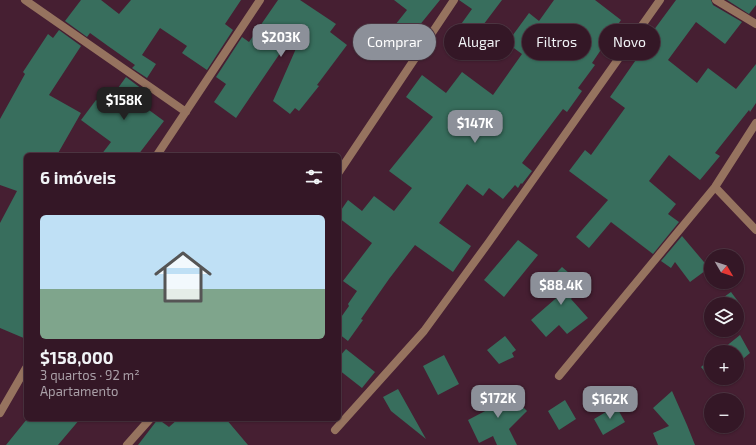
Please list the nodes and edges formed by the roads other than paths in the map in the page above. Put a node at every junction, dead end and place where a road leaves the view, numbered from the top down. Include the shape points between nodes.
1 (25, 0) edge
2 (260, 0) edge
3 (454, 0) edge
4 (660, 0) edge
5 (716, 0) edge
6 (756, 24) edge
7 (186, 112) junction
8 (756, 123) edge
9 (158, 153) edge
10 (341, 169) edge
11 (715, 187) junction
12 (756, 230) edge
13 (24, 371) edge
14 (559, 376) dead end
15 (0, 413) edge
16 (148, 421) edge
17 (335, 430) dead end
18 (127, 445) edge

1 - 7 street
2 - 7 street
3 - 10 street
4 - 17 street via 424,331
5 - 6 street
7 - 9 street
8 - 11 street
11 - 12 street
11 - 14 street
13 - 15 street
16 - 18 street

